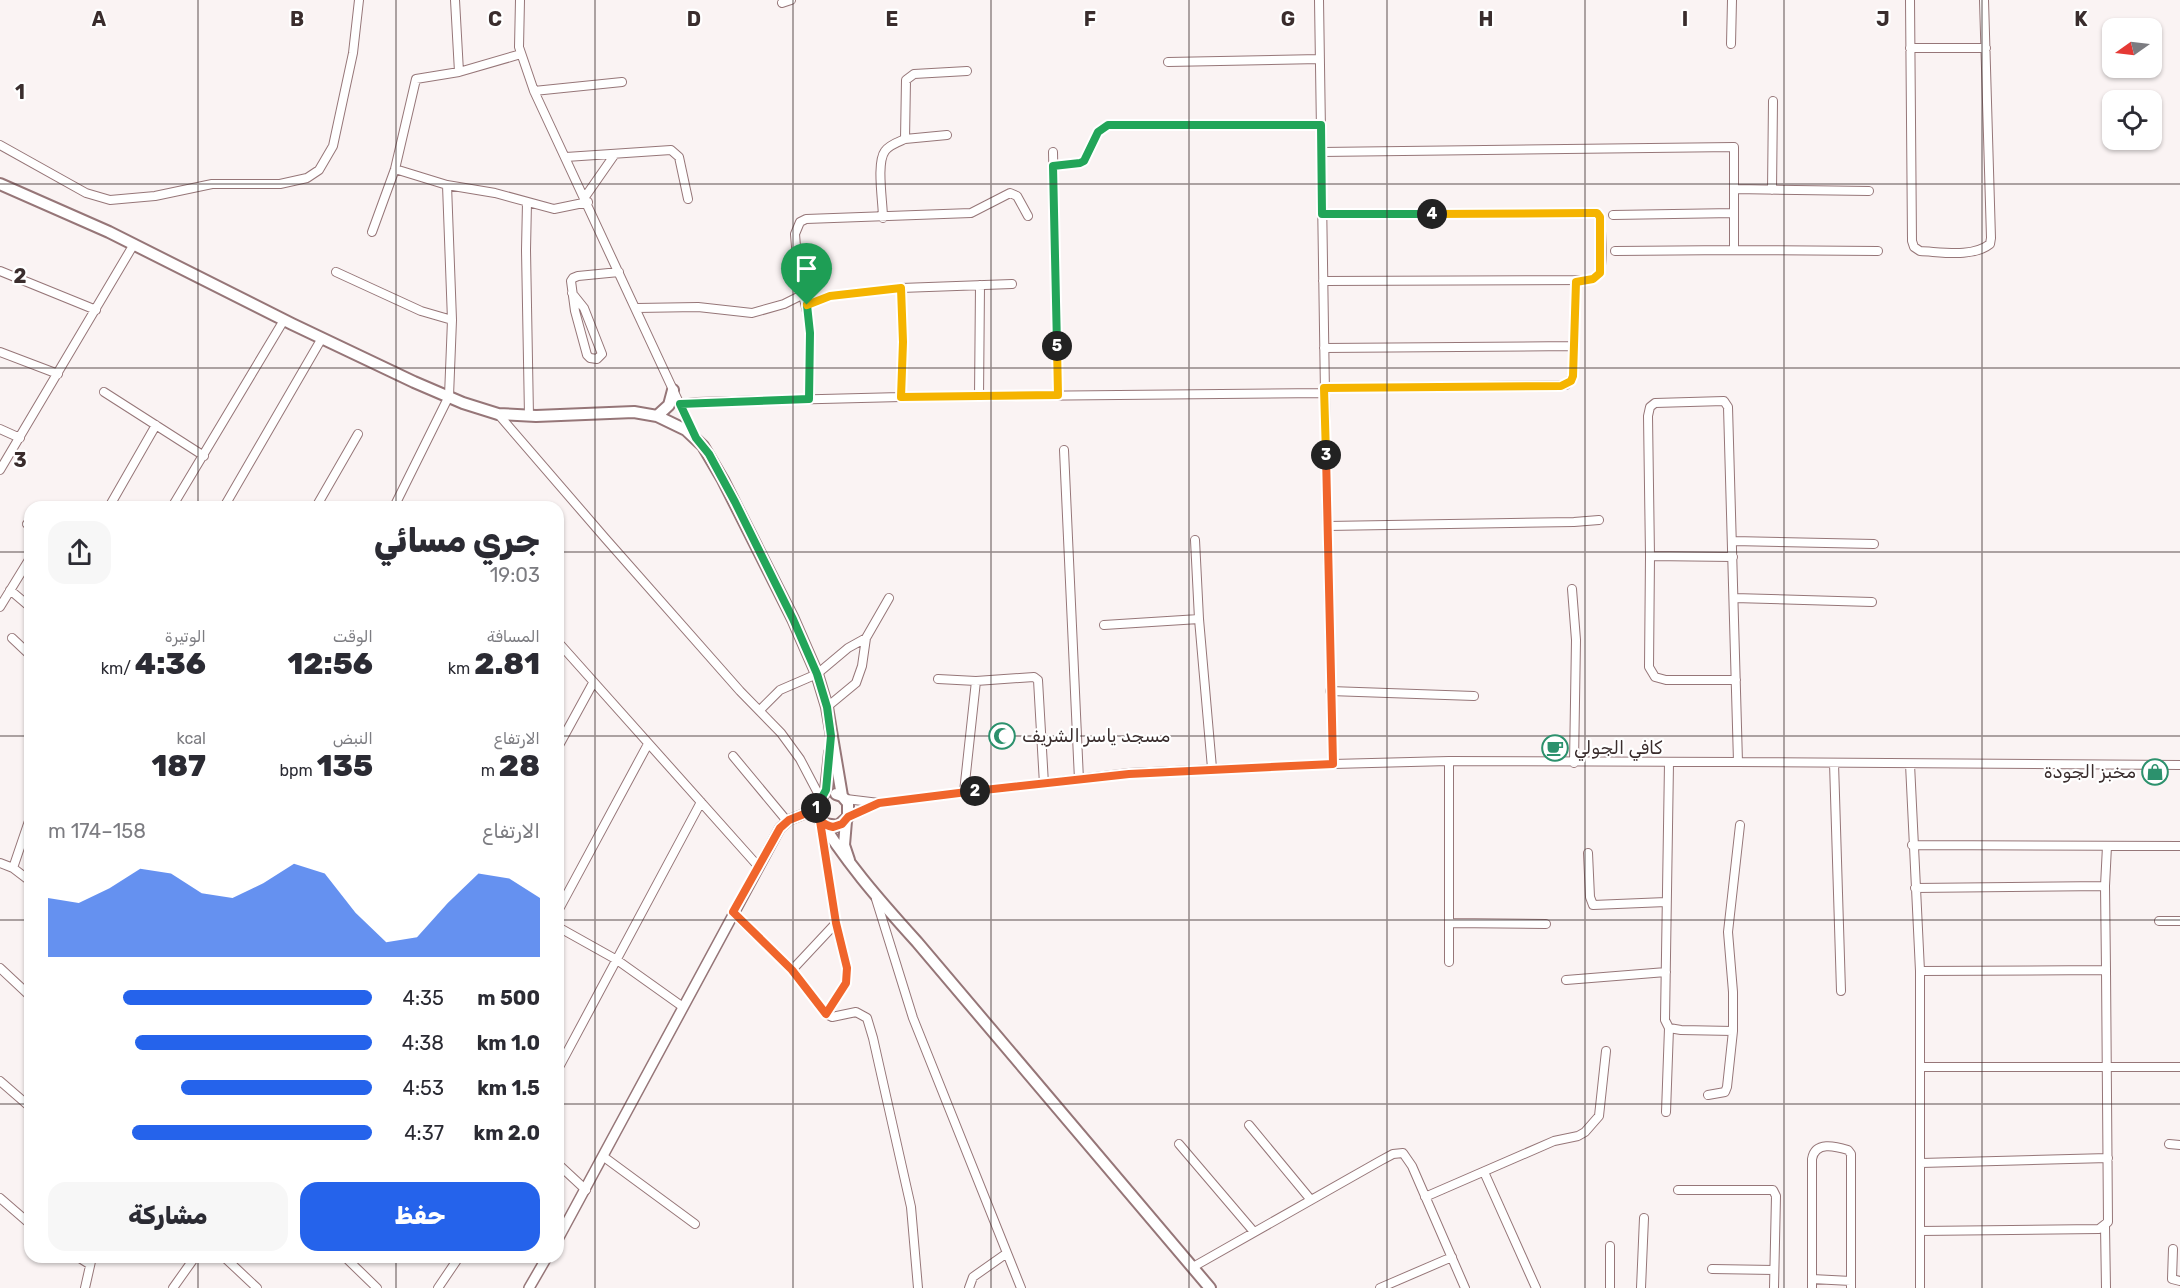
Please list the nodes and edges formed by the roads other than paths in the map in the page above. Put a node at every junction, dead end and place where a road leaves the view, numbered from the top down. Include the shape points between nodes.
1 (358, 0) edge
2 (455, 0) edge
3 (519, 0) edge
4 (791, 0) edge
5 (1319, 0) edge
6 (1732, 0) edge
7 (1910, 0) edge
8 (1984, 0) edge
9 (782, 3) dead end
10 (1731, 44) dead end
11 (1910, 48) junction
12 (1986, 48) junction
13 (521, 54) junction
14 (1320, 59) junction
15 (1168, 62) dead end
16 (967, 71) dead end
17 (459, 72) junction
18 (622, 82) dead end
19 (534, 91) junction
20 (1773, 101) dead end
21 (1321, 125) junction
22 (947, 135) dead end
23 (905, 139) junction
24 (0, 145) edge
25 (1053, 152) dead end
26 (1321, 152) junction
27 (615, 154) junction
28 (566, 157) junction
29 (1053, 166) junction
30 (395, 170) junction
31 (0, 184) edge
32 (447, 184) junction
33 (1734, 189) junction
34 (1772, 190) junction
35 (1869, 191) dead end
36 (688, 199) dead end
37 (586, 200) junction
38 (527, 202) junction
39 (1734, 213) junction
40 (1322, 214) junction
41 (1613, 215) dead end
42 (1028, 216) dead end
43 (884, 218) junction
44 (372, 232) dead end
45 (134, 244) junction
46 (1615, 250) dead end
47 (1734, 250) junction
48 (1878, 250) dead end
49 (0, 271) edge
50 (336, 272) dead end
51 (619, 272) junction
52 (1323, 281) junction
53 (1576, 282) junction
54 (1012, 284) dead end
55 (980, 285) junction
56 (901, 288) junction
57 (572, 293) junction
58 (804, 294) junction
59 (807, 305) junction
60 (637, 308) junction
61 (96, 310) junction
62 (284, 320) junction
63 (452, 320) junction
64 (322, 338) junction
65 (1574, 346) junction
66 (1324, 348) junction
67 (0, 352) edge
68 (58, 374) junction
69 (673, 390) junction
70 (1325, 391) junction
71 (104, 392) dead end
72 (1058, 395) junction
73 (449, 396) junction
74 (901, 397) junction
75 (979, 397) junction
76 (809, 399) junction
77 (680, 404) junction
78 (498, 414) junction
79 (529, 416) junction
80 (657, 416) junction
81 (156, 425) junction
82 (0, 429) edge
83 (358, 434) dead end
84 (20, 438) junction
85 (696, 438) junction
86 (1065, 450) dead end
87 (204, 456) junction
88 (0, 470) edge
89 (112, 501) edge
90 (176, 501) edge
91 (227, 501) edge
92 (319, 501) edge
93 (397, 501) edge
94 (1599, 520) dead end
95 (1327, 526) junction
96 (1195, 540) dead end
97 (1733, 541) junction
98 (1874, 544) dead end
99 (1650, 556) junction
100 (1733, 557) junction
101 (24, 568) edge
102 (1572, 589) dead end
103 (10, 590) junction
104 (889, 598) dead end
105 (1734, 598) junction
106 (24, 602) edge
107 (1872, 602) dead end
108 (0, 607) edge
109 (1199, 619) junction
110 (1104, 625) dead end
111 (12, 638) dead end
112 (866, 638) junction
113 (24, 649) edge
114 (564, 649) edge
115 (817, 674) junction
116 (938, 679) dead end
117 (1736, 680) junction
118 (976, 681) junction
119 (593, 683) junction
120 (1330, 691) junction
121 (1474, 696) dead end
122 (827, 707) junction
123 (759, 710) junction
124 (564, 736) edge
125 (831, 736) junction
126 (648, 744) junction
127 (733, 756) dead end
128 (1449, 761) junction
129 (1738, 762) junction
130 (1574, 763) junction
131 (1669, 763) junction
132 (1834, 763) junction
133 (1333, 764) junction
134 (1910, 764) junction
135 (2180, 765) edge
136 (1212, 768) junction
137 (1079, 780) junction
138 (1044, 784) junction
139 (964, 792) junction
140 (822, 797) junction
141 (844, 798) junction
142 (701, 802) junction
143 (879, 803) junction
144 (814, 810) junction
145 (847, 819) junction
146 (787, 821) junction
147 (822, 823) junction
148 (1740, 825) dead end
149 (24, 836) edge
150 (1912, 845) junction
151 (2107, 846) junction
152 (2180, 846) edge
153 (1588, 853) dead end
154 (0, 863) edge
155 (758, 866) junction
156 (851, 866) junction
157 (13, 868) junction
158 (24, 876) edge
159 (2105, 886) junction
160 (1915, 888) junction
161 (876, 898) junction
162 (564, 900) edge
163 (1666, 902) junction
164 (733, 912) junction
165 (2159, 921) dead end
166 (2180, 921) edge
167 (836, 923) junction
168 (1449, 923) junction
169 (1546, 924) dead end
170 (564, 930) edge
171 (617, 960) junction
172 (1449, 962) dead end
173 (0, 968) edge
174 (792, 970) junction
175 (2106, 970) junction
176 (1920, 971) junction
177 (1666, 972) junction
178 (1566, 980) dead end
179 (24, 990) edge
180 (1841, 991) dead end
181 (683, 1007) junction
182 (826, 1014) junction
183 (1669, 1028) junction
184 (1733, 1031) junction
185 (1606, 1051) dead end
186 (564, 1058) edge
187 (1921, 1067) junction
188 (2108, 1067) junction
189 (2180, 1067) edge
190 (0, 1081) edge
191 (1708, 1095) dead end
192 (24, 1102) edge
193 (1666, 1112) dead end
194 (1249, 1125) dead end
195 (1179, 1144) dead end
196 (2169, 1144) dead end
197 (2180, 1145) edge
198 (604, 1157) junction
199 (2108, 1158) junction
200 (1921, 1163) junction
201 (564, 1170) edge
202 (1484, 1172) junction
203 (586, 1190) junction
204 (1678, 1190) dead end
205 (1425, 1197) junction
206 (0, 1198) edge
207 (1311, 1200) junction
208 (1644, 1218) dead end
209 (24, 1219) edge
210 (695, 1224) dead end
211 (2105, 1226) junction
212 (564, 1228) edge
213 (1920, 1231) junction
214 (1254, 1232) junction
215 (1610, 1245) dead end
216 (2173, 1249) dead end
217 (1007, 1253) junction
218 (1452, 1257) junction
219 (91, 1263) edge
220 (191, 1263) edge
221 (230, 1263) edge
222 (351, 1263) edge
223 (455, 1263) edge
224 (544, 1263) edge
225 (1193, 1268) junction
226 (1712, 1269) dead end
227 (1774, 1270) junction
228 (2180, 1281) edge
229 (1812, 1284) edge
230 (1851, 1284) edge
231 (85, 1288) edge
232 (173, 1288) edge
233 (257, 1288) edge
234 (377, 1288) edge
235 (438, 1288) edge
236 (529, 1288) edge
237 (918, 1288) edge
238 (969, 1288) edge
239 (1021, 1288) edge
240 (1210, 1288) edge
241 (1380, 1288) edge
242 (1465, 1288) edge
243 (1536, 1288) edge
244 (1610, 1288) edge
245 (1641, 1288) edge
246 (1774, 1288) edge
247 (1920, 1288) edge
248 (2106, 1288) edge

1 - 24 street via 353,52 333,146 318,170 307,178 280,184 212,184 155,196 110,200 86,193
2 - 17 street
3 - 13 street
4 - 9 street
5 - 14 street
6 - 10 street
7 - 11 street
8 - 12 street
11 - 12 street
11 - 12 street via 1912,241 1920,251 1969,252 1984,248 1991,238
13 - 17 street
13 - 19 street
14 - 15 street
14 - 21 street
16 - 23 street via 909,77 905,86
17 - 30 street via 416,79
18 - 19 street
19 - 28 street
20 - 34 street
21 - 26 street
21 - 29 street via 1108,125 1098,132 1084,161
22 - 23 street
23 - 43 street via 889,147 881,161
25 - 29 street
26 - 33 street via 1734,147
26 - 40 street
27 - 28 street
27 - 36 street via 675,151
27 - 37 street
28 - 37 street
29 - 72 street
30 - 32 street
30 - 44 street
31 - 45 main road
32 - 38 street
32 - 63 street
33 - 34 street
33 - 39 street
34 - 35 street
37 - 38 street via 554,209
37 - 51 street
38 - 79 street
39 - 41 street
39 - 47 street
40 - 52 street
40 - 53 street via 1597,213 1601,227 1600,273 1593,279
42 - 43 street via 1017,196 1010,192 971,213
43 - 58 street via 800,222 795,234
45 - 61 street
45 - 62 main road
46 - 47 street
47 - 48 street
49 - 61 street
50 - 63 street via 421,311
51 - 57 street via 573,278
51 - 60 street
52 - 53 street
52 - 66 street
53 - 65 street
54 - 55 street
55 - 56 street
55 - 75 street
56 - 59 street via 830,296
56 - 74 street
57 - 57 street via 584,308 602,354 597,359 587,355
58 - 59 street
58 - 60 street via 752,313 699,307
59 - 76 street
60 - 69 street
61 - 68 street
62 - 64 main road
62 - 87 street
63 - 73 street
64 - 73 main road
64 - 91 street
65 - 66 street
65 - 70 street via 1573,376 1561,386
66 - 70 street
67 - 68 street
68 - 84 street
69 - 77 street
69 - 80 main road via 669,405
70 - 72 street
70 - 95 street
71 - 81 street
72 - 75 street
73 - 78 main road
73 - 93 street
74 - 75 street
74 - 76 street
76 - 77 street
77 - 85 street
78 - 79 main road
78 - 123 street
79 - 80 main road via 624,411
80 - 85 main road
81 - 87 street
81 - 89 street
82 - 84 street
83 - 92 street
84 - 88 street
85 - 115 main road via 731,495
86 - 137 street
87 - 90 street
94 - 95 street
95 - 120 street
96 - 109 street
97 - 98 street
97 - 99 street via 1728,408 1724,400 1662,401 1650,407 1648,416
97 - 100 street
99 - 100 street
99 - 117 street via 1649,656 1655,678
100 - 105 street
101 - 103 street
102 - 130 street via 1576,640
103 - 106 street
103 - 108 street
104 - 112 street
105 - 107 street
105 - 117 street
109 - 110 street
109 - 136 street
111 - 113 street
112 - 115 street
112 - 122 street via 856,683
114 - 119 street
115 - 122 main road
115 - 123 street via 780,690
116 - 118 street
117 - 129 street
118 - 138 street via 1034,677 1038,680
118 - 139 street
119 - 124 street
119 - 126 street
120 - 121 street
120 - 133 street
122 - 125 main road
123 - 140 street via 795,751
125 - 140 main road via 829,773
125 - 141 main road
126 - 142 street
126 - 162 street
127 - 146 street
128 - 130 street
128 - 133 street
128 - 168 street
129 - 131 street
129 - 132 street
130 - 131 street
131 - 163 street
132 - 134 street
132 - 180 street
133 - 136 street
134 - 135 street
134 - 150 street
136 - 137 street
137 - 138 street
138 - 139 street
139 - 143 street
140 - 141 main road via 833,793
140 - 144 main road
141 - 143 street
141 - 145 main road via 850,808
142 - 155 street
142 - 171 street
143 - 145 street
144 - 146 street
144 - 147 main road
145 - 147 main road via 833,827
145 - 156 main road via 844,845
146 - 155 street
147 - 156 main road
147 - 167 street
148 - 184 street via 1728,932
149 - 157 street
150 - 151 street
150 - 160 street
151 - 152 street
151 - 159 street
153 - 163 street via 1593,905
154 - 157 street
155 - 164 street
156 - 161 main road
157 - 158 street
159 - 160 street
159 - 175 street
160 - 176 street
161 - 217 street via 914,1018
161 - 225 main road
163 - 177 street
164 - 174 street
164 - 181 street
165 - 166 street
167 - 174 street
167 - 182 street via 847,968 846,983
168 - 169 street
168 - 172 street
170 - 171 street
171 - 181 street
171 - 186 street
173 - 179 street
174 - 182 street
175 - 176 street
175 - 188 street
176 - 187 street
177 - 178 street
177 - 183 street via 1665,1020
181 - 198 street
182 - 237 street via 832,1017 856,1012 868,1022 911,1207
183 - 184 street
183 - 193 street
184 - 191 street via 1727,1087 1725,1092
185 - 202 street via 1599,1116 1585,1132 1554,1141
187 - 188 street
187 - 200 street
188 - 189 street
188 - 199 street
190 - 192 street
194 - 207 street
195 - 214 street
196 - 197 street
198 - 203 street
198 - 210 street
199 - 200 street
199 - 211 street
200 - 213 street
201 - 203 street
202 - 205 street
202 - 243 street
203 - 212 street
204 - 227 street via 1773,1190
205 - 207 street via 1408,1158 1397,1153
205 - 218 street
206 - 209 street
207 - 214 street
208 - 245 street
211 - 213 street
211 - 248 street
213 - 247 street
214 - 225 street
215 - 244 street
216 - 228 street via 2172,1279
217 - 238 street via 974,1277
217 - 239 street
218 - 241 street
218 - 242 street
219 - 231 street
220 - 232 street
221 - 233 street
222 - 234 street
223 - 235 street
224 - 236 street
225 - 240 main road
226 - 227 street
227 - 246 street
229 - 230 street
229 - 230 street via 1812,1159 1813,1152 1823,1146 1848,1150 1851,1154

